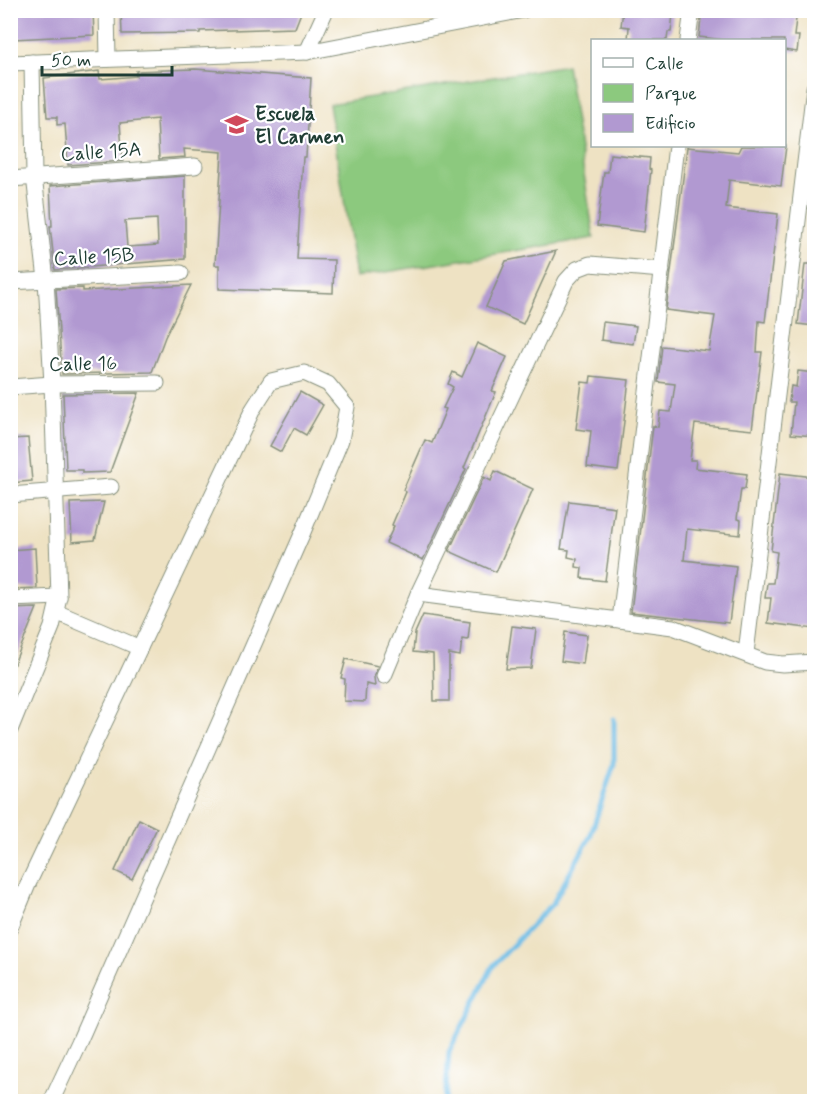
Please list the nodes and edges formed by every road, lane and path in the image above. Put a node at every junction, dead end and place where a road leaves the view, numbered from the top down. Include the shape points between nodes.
1 (107, 10) edge
2 (326, 10) edge
3 (524, 10) edge
4 (692, 10) edge
5 (688, 39) edge
6 (307, 52) junction
7 (108, 59) junction
8 (32, 62) junction
9 (10, 63) edge
10 (814, 88) edge
11 (676, 147) edge
12 (195, 166) dead end
13 (34, 176) junction
14 (10, 179) edge
15 (662, 270) junction
16 (181, 273) dead end
17 (46, 280) junction
18 (10, 282) edge
19 (157, 383) dead end
20 (52, 384) junction
21 (10, 387) edge
22 (111, 487) dead end
23 (55, 491) junction
24 (10, 495) edge
25 (418, 594) junction
26 (10, 599) edge
27 (57, 604) junction
28 (620, 620) junction
29 (140, 648) junction
30 (746, 653) junction
31 (814, 662) edge
32 (384, 676) dead end
33 (14, 711) edge
34 (10, 730) edge
35 (10, 928) edge
36 (51, 1101) edge

1 - 7 street
2 - 6 street
3 - 6 street
4 - 5 street
6 - 7 street
7 - 8 street
8 - 9 street
8 - 13 street
10 - 30 street
11 - 15 street
12 - 13 street, Calle 15A
13 - 14 street, Calle 15A
13 - 17 street
15 - 25 street via 590,264 577,268 566,281
15 - 28 street
16 - 17 street, Calle 15B
17 - 18 street, Calle 15B
17 - 20 street
19 - 20 street, Calle 16
20 - 21 street, Calle 16
20 - 23 street
22 - 23 street
23 - 24 street
23 - 27 street
25 - 28 street
25 - 32 street
26 - 27 street
27 - 29 street
27 - 33 street via 52,627
28 - 30 street via 673,627
29 - 35 street
29 - 36 street via 253,409 271,381 304,373 328,384 347,407 340,440 294,554
30 - 31 street via 765,662
33 - 34 street

